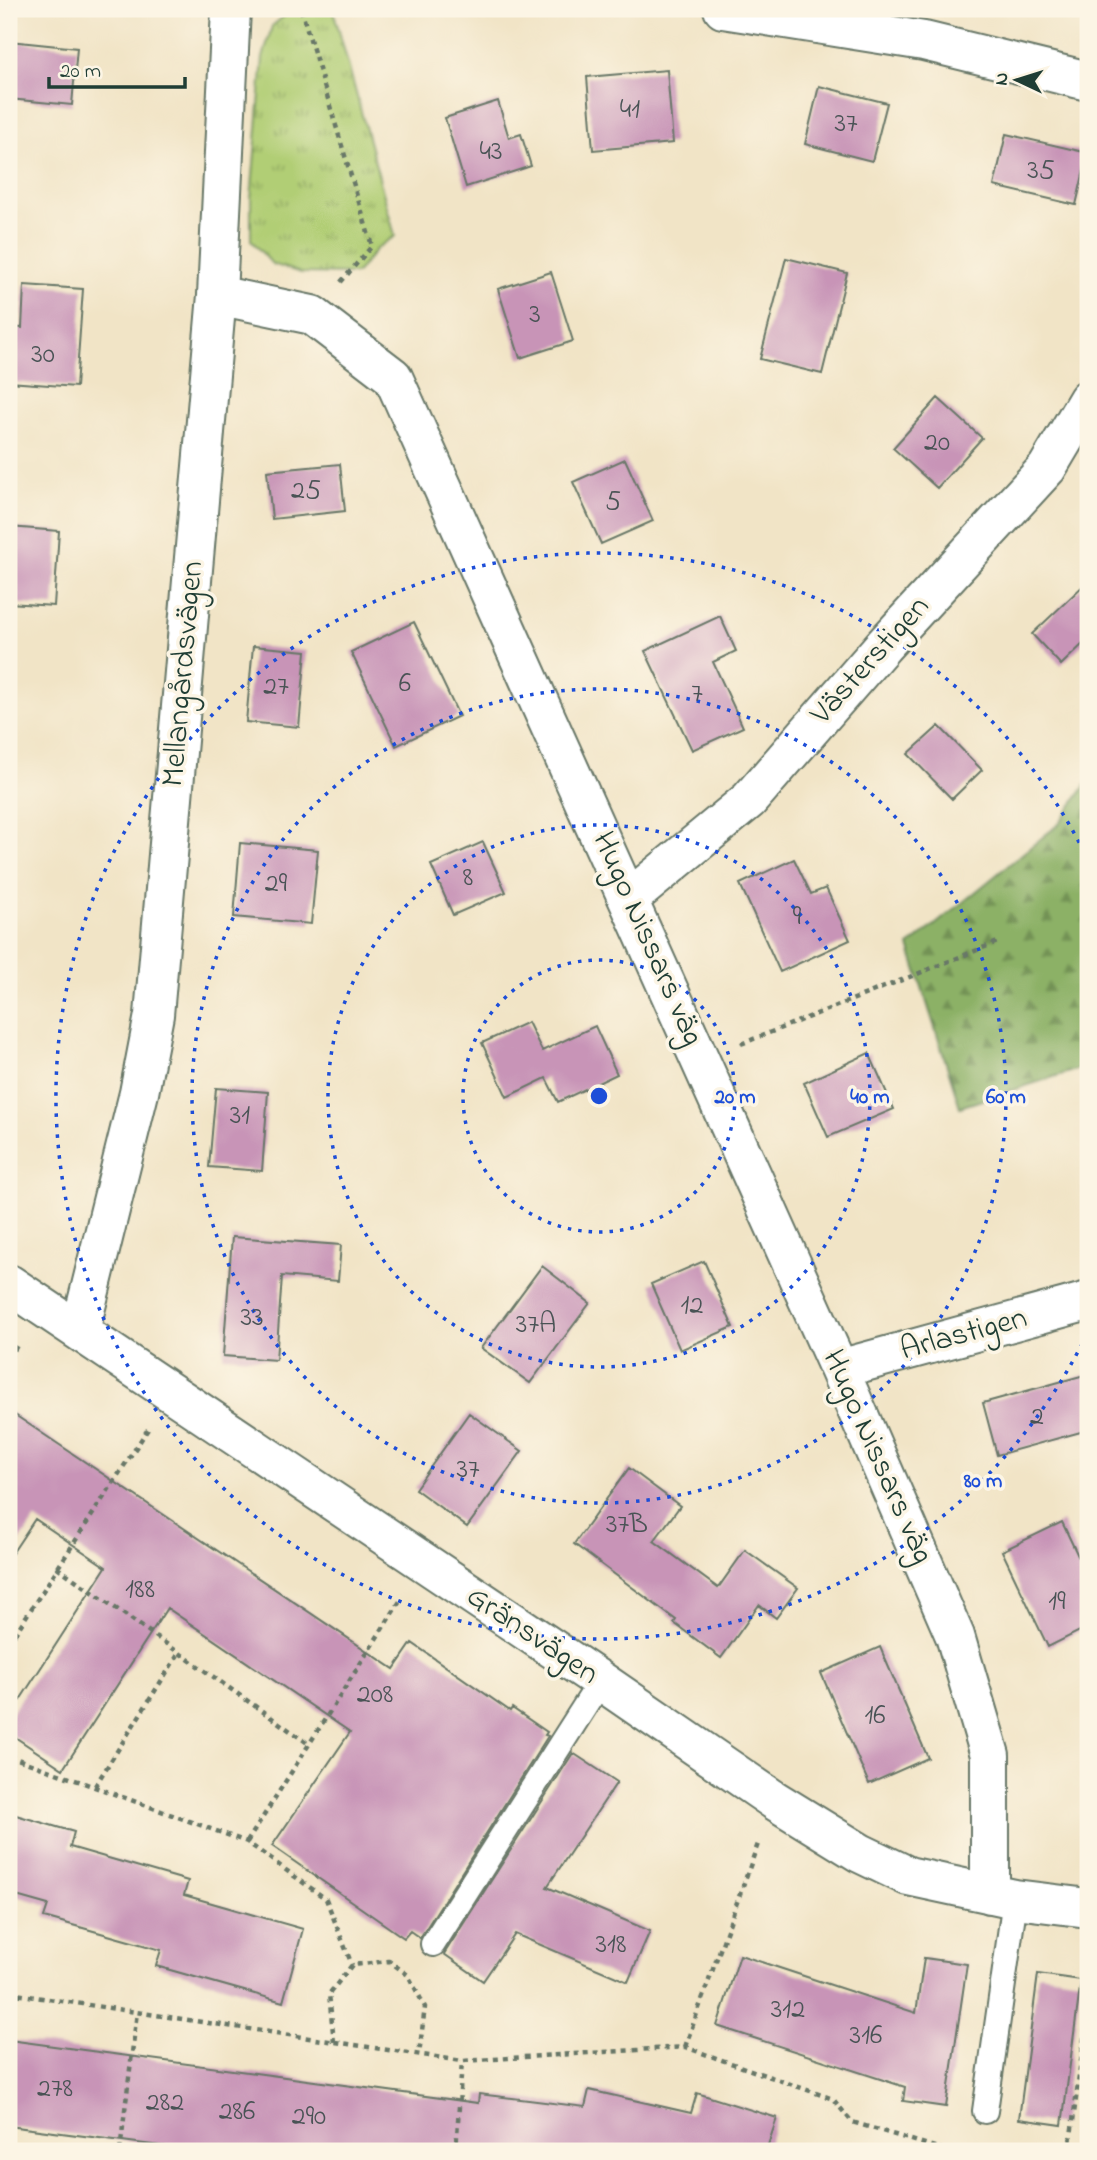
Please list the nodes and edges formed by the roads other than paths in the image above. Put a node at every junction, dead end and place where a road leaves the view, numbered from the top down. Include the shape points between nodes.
1 (231, 9) edge
2 (723, 9) edge
3 (1088, 81) edge
4 (217, 295) junction
5 (1088, 399) edge
6 (629, 899) junction
7 (9, 1284) edge
8 (1088, 1301) edge
9 (80, 1331) junction
10 (839, 1369) junction
11 (601, 1681) junction
12 (1002, 1897) junction
13 (1088, 1908) edge
14 (433, 1944) dead end
15 (985, 2111) dead end

1 - 4 street, Mellangårdsvägen
2 - 3 street via 923,41
4 - 6 street, Hugo Nissars väg via 312,315 393,377
4 - 9 street, Mellangårdsvägen via 154,1015
5 - 6 street, Västerstigen via 1047,468 748,800
6 - 10 street, Hugo Nissars väg
7 - 9 street, Gränsvägen
8 - 10 street, Arlastigen
9 - 11 street, Gränsvägen
10 - 12 street, Hugo Nissars väg via 955,1636 990,1755
11 - 12 street, Gränsvägen via 860,1853 908,1876
11 - 14 lane
12 - 13 street, Gränsvägen
12 - 15 lane

